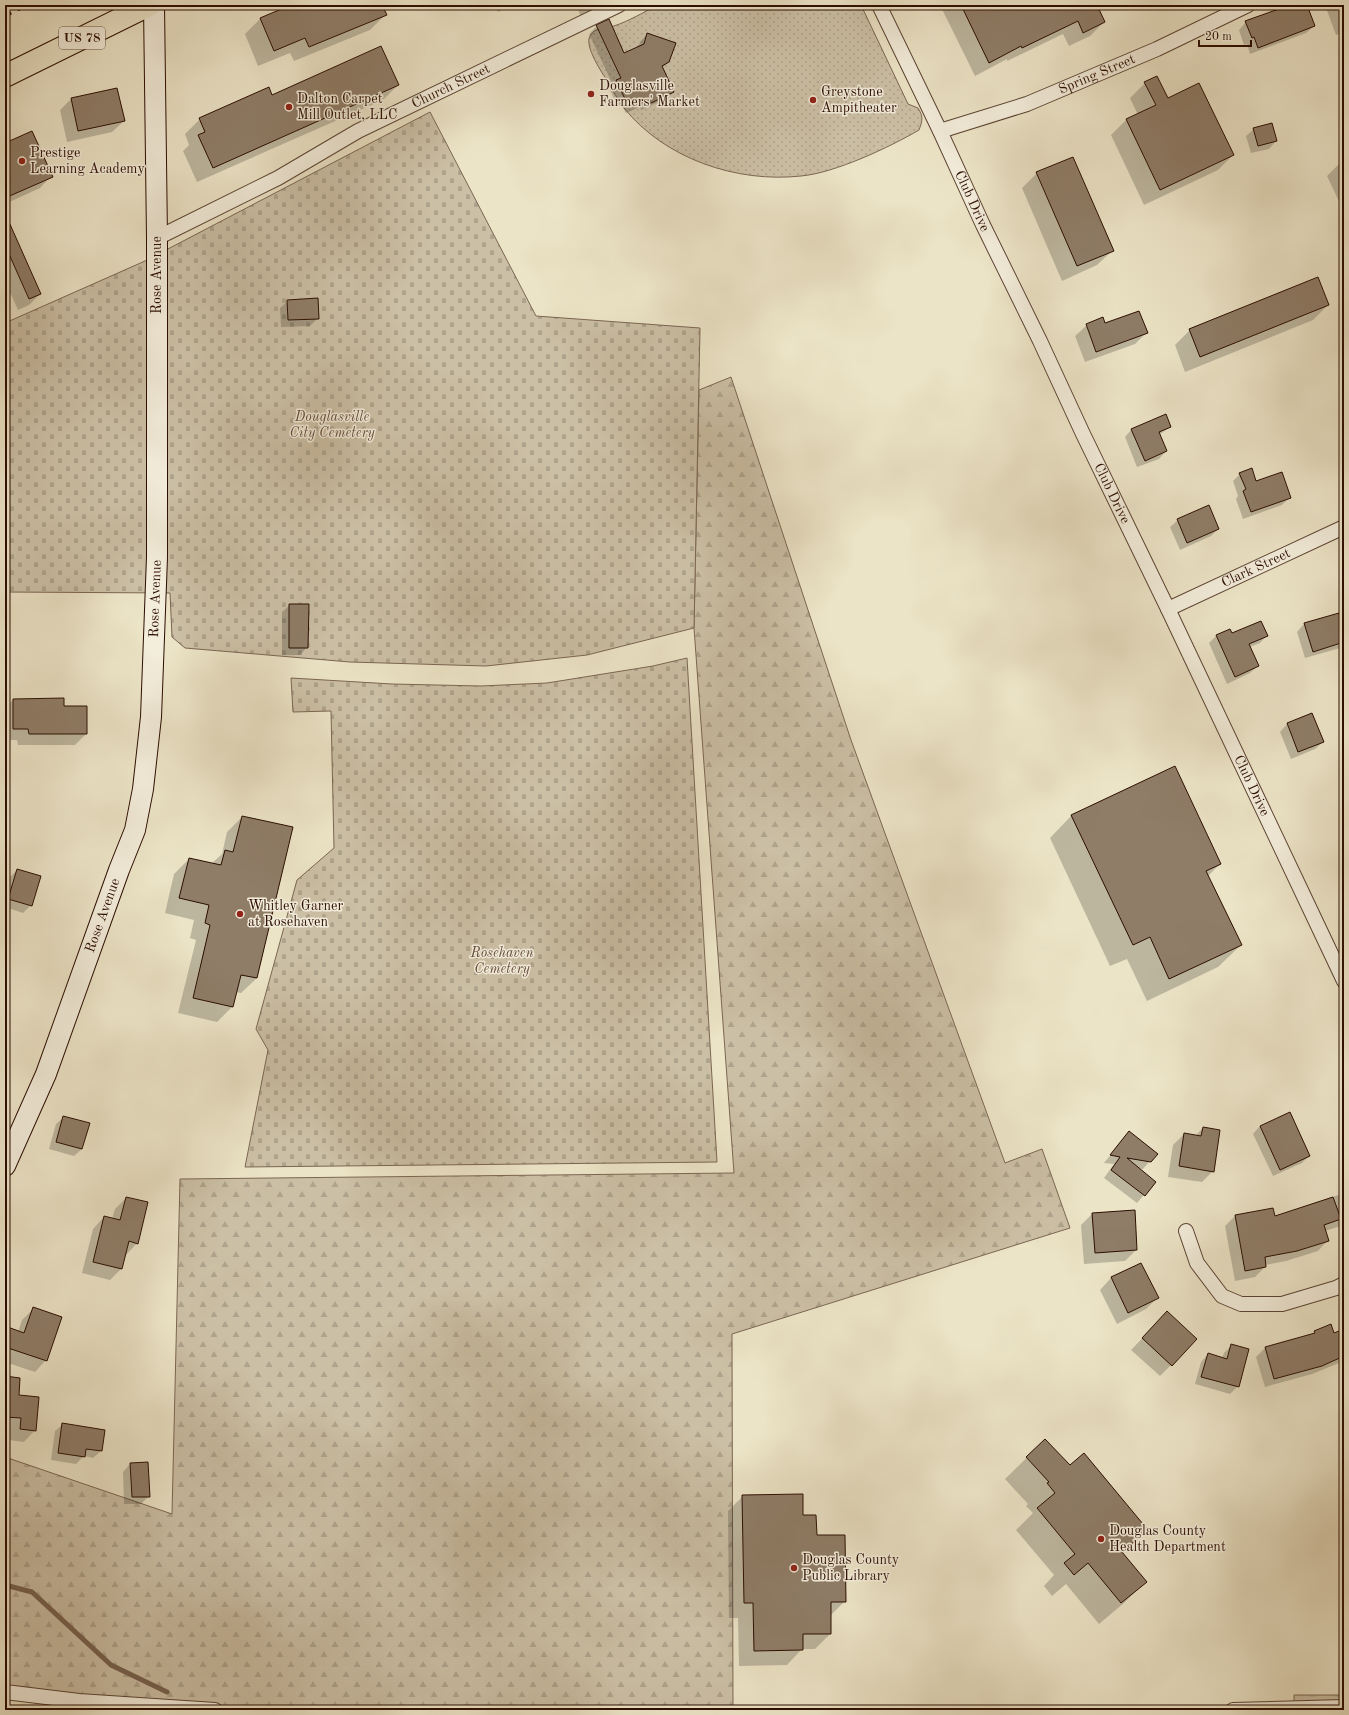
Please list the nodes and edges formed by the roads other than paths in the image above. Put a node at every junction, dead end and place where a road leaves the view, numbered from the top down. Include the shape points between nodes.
1 (149, 5) edge
2 (154, 5) edge
3 (619, 5) edge
4 (879, 5) edge
5 (1248, 5) edge
6 (5, 76) edge
7 (940, 131) junction
8 (157, 238) junction
9 (1344, 527) edge
10 (1168, 608) junction
11 (1344, 981) edge
12 (5, 1166) edge
13 (1186, 1231) dead end
14 (1344, 1284) edge
15 (5, 1692) edge
16 (1344, 1707) edge
17 (215, 1710) edge
18 (1233, 1710) edge

1 - 6 main road, US 78
2 - 8 street, Rose Avenue
3 - 8 street, Church Street via 358,131 278,178
4 - 7 street, Club Drive
5 - 7 street, Spring Street via 1157,49 1027,104
7 - 10 street, Club Drive
8 - 12 street, Rose Avenue via 157,557 151,717 143,789 135,830 46,1074
9 - 10 street, Clark Street
10 - 11 street, Club Drive
13 - 14 street via 1197,1263 1222,1296 1241,1304 1282,1304
15 - 17 street via 79,1701
16 - 18 street

